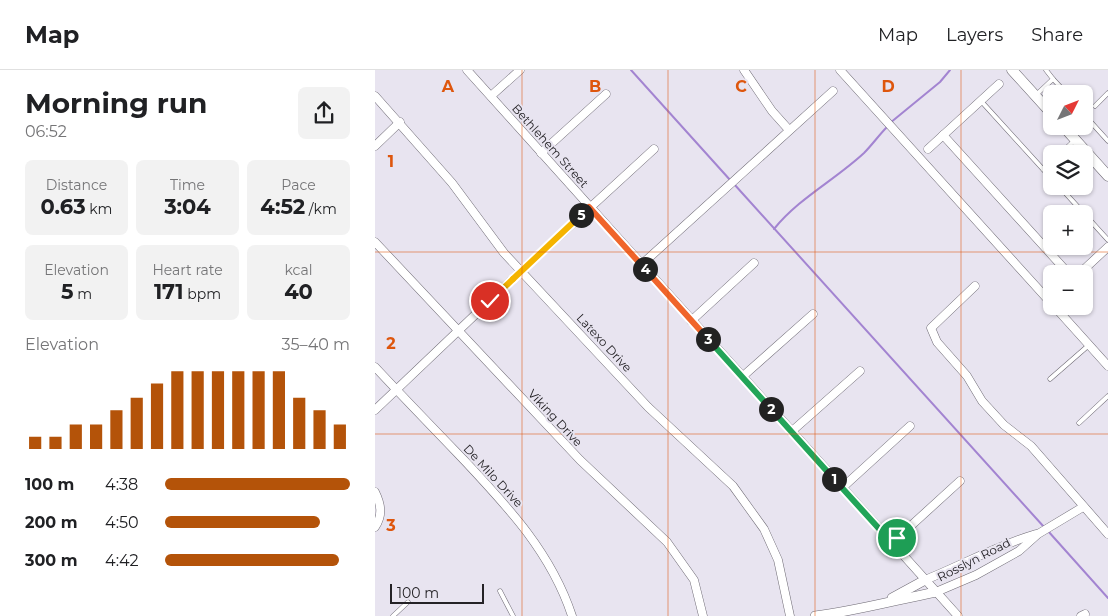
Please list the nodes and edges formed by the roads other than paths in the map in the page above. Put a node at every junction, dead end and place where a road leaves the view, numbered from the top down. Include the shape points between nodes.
1 (467, 70) edge
2 (520, 70) edge
3 (744, 70) edge
4 (840, 70) edge
5 (1012, 70) edge
6 (1046, 70) edge
7 (1053, 79) junction
8 (999, 84) dead end
9 (1059, 85) edge
10 (833, 91) dead end
11 (606, 94) dead end
12 (1108, 94) edge
13 (1035, 95) junction
14 (375, 96) edge
15 (491, 96) junction
16 (981, 100) junction
17 (1043, 104) edge
18 (1095, 106) dead end
19 (400, 122) junction
20 (1093, 124) edge
21 (789, 130) junction
22 (943, 135) junction
23 (1108, 141) edge
24 (1076, 144) edge
25 (375, 146) edge
26 (654, 149) dead end
27 (928, 149) dead end
28 (541, 153) junction
29 (1043, 169) edge
30 (1108, 176) edge
31 (1067, 195) edge
32 (589, 207) junction
33 (1108, 240) edge
34 (375, 242) edge
35 (1108, 247) edge
36 (754, 264) dead end
37 (641, 265) junction
38 (1061, 265) edge
39 (1089, 265) edge
40 (521, 271) junction
41 (975, 286) dead end
42 (1043, 294) edge
43 (813, 314) dead end
44 (1062, 315) edge
45 (691, 320) junction
46 (459, 330) junction
47 (1089, 345) junction
48 (1108, 366) edge
49 (375, 367) edge
50 (860, 371) dead end
51 (742, 378) junction
52 (1050, 379) dead end
53 (396, 390) junction
54 (1108, 396) edge
55 (375, 410) edge
56 (1079, 423) dead end
57 (910, 426) dead end
58 (791, 432) junction
59 (960, 481) dead end
60 (842, 488) junction
61 (375, 492) edge
62 (1083, 507) junction
63 (375, 527) edge
64 (1038, 534) junction
65 (1108, 534) edge
66 (892, 543) junction
67 (925, 580) junction
68 (500, 591) dead end
69 (936, 592) junction
70 (408, 602) dead end
71 (885, 602) junction
72 (849, 614) edge
73 (393, 616) edge
74 (513, 616) edge
75 (572, 616) edge
76 (703, 616) edge
77 (790, 616) edge
78 (815, 616) edge
79 (958, 616) edge

1 - 15 street, Bethlehem Street
2 - 15 street
3 - 21 street
4 - 42 street
5 - 13 main road
6 - 7 lane
7 - 9 lane
7 - 13 lane
8 - 16 street
10 - 21 street
11 - 28 street
12 - 18 lane
13 - 17 main road
14 - 19 street, Latexo Drive
15 - 28 street, Bethlehem Street
16 - 22 street
16 - 29 lane
19 - 25 street
19 - 40 street, Latexo Drive
20 - 23 lane
21 - 37 street
22 - 27 street
22 - 38 street
24 - 30 main road
26 - 32 street
28 - 32 street, Bethlehem Street
31 - 33 lane
32 - 37 street, Bethlehem Street
32 - 40 street
34 - 46 street, Viking Drive
35 - 39 street
36 - 45 street
37 - 45 street, Bethlehem Street
40 - 46 street
40 - 77 street, Latexo Drive via 648,407 733,486 750,507 778,560
41 - 62 street via 931,328 937,342 967,376 982,401 1004,425 1031,446
43 - 51 street
44 - 47 street
45 - 51 street, Bethlehem Street
46 - 53 street
46 - 76 street, Viking Drive via 580,460 667,542 693,580
47 - 48 street
47 - 52 lane
49 - 53 street, De Milo Drive
50 - 58 street
51 - 58 street, Bethlehem Street
53 - 55 street
53 - 75 street, De Milo Drive via 531,536 549,564
54 - 56 lane
57 - 60 street
58 - 60 street, Bethlehem Street
59 - 66 street
60 - 66 street, Bethlehem Street
61 - 63 street via 381,516
62 - 64 street, Rosslyn Road
62 - 65 street
64 - 67 street, Rosslyn Road via 1013,541
64 - 69 street, Rosslyn Road via 1019,551
66 - 67 street, Bethlehem Street
67 - 69 street, Bethlehem Street
67 - 71 street, Rosslyn Road
68 - 74 lane
69 - 71 street, Rosslyn Road
69 - 79 street, Bethlehem Street
70 - 73 lane
71 - 72 street, Rosslyn Road
72 - 78 street, Rosslyn Road

